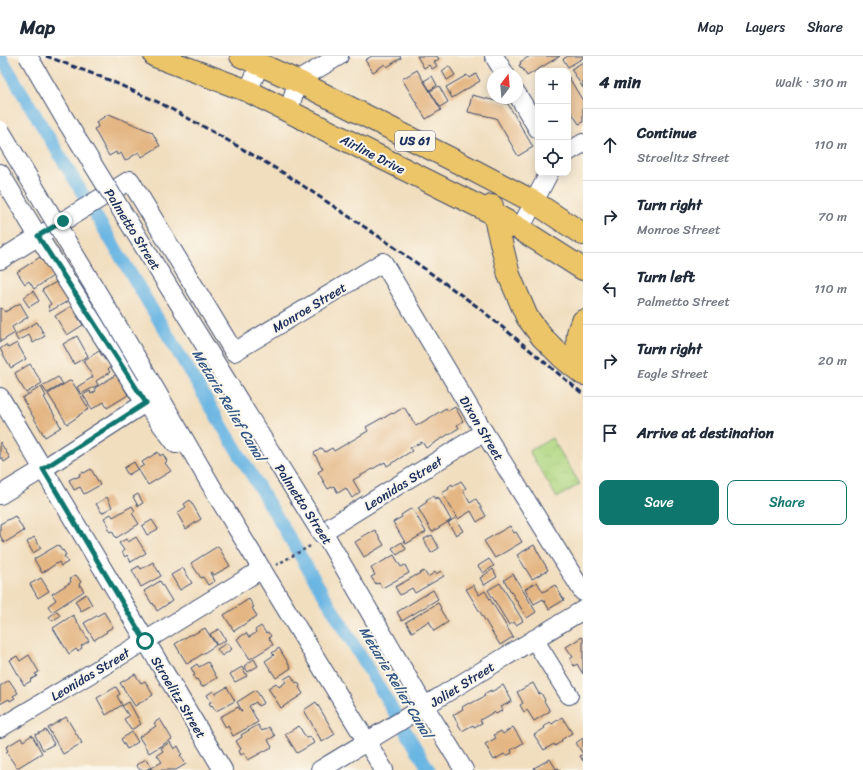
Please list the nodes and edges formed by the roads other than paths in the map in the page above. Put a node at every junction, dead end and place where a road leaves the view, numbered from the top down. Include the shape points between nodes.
1 (28, 56) edge
2 (155, 56) edge
3 (339, 56) edge
4 (494, 56) edge
5 (253, 59) edge
6 (501, 68) edge
7 (297, 82) junction
8 (248, 90) junction
9 (523, 104) edge
10 (289, 112) junction
11 (535, 124) edge
12 (0, 130) edge
13 (583, 143) edge
14 (571, 150) edge
15 (467, 167) junction
16 (0, 173) edge
17 (547, 176) edge
18 (534, 202) junction
19 (494, 214) junction
20 (520, 229) junction
21 (581, 232) edge
22 (38, 236) junction
23 (0, 260) edge
24 (383, 262) joint
25 (583, 269) edge
26 (583, 321) edge
27 (234, 352) joint
28 (583, 361) edge
29 (583, 374) edge
30 (0, 397) edge
31 (146, 403) junction
32 (484, 432) junction
33 (43, 469) junction
34 (0, 495) edge
35 (219, 499) junction
36 (319, 538) junction
37 (267, 568) junction
38 (583, 592) edge
39 (583, 610) edge
40 (534, 639) junction
41 (145, 641) junction
42 (569, 694) dead end
43 (425, 707) junction
44 (0, 728) edge
45 (367, 742) junction
46 (223, 770) edge
47 (320, 770) edge
48 (384, 770) edge
49 (464, 770) edge

1 - 36 street, Palmetto Street, bridge
2 - 8 main road, Airline Drive / US 61
3 - 7 street
4 - 6 street
5 - 7 main road, US 61
5 - 8 street
7 - 10 street
7 - 15 main road, US 61
8 - 10 main road, Airline Drive / US 61
9 - 11 street
10 - 19 main road, Airline Drive / US 61
12 - 35 street, bridge via 148,375
13 - 14 street
15 - 18 main road, US 61
15 - 19 main road via 488,195
16 - 22 street
17 - 18 street
18 - 20 street
18 - 21 main road, US 61
19 - 20 main road, Airline Drive / US 61
19 - 29 main road via 509,274 527,317 542,337
20 - 25 main road, Airline Drive / US 61
22 - 23 street
22 - 27 street, Palmetto Street via 130,180
22 - 31 street
24 - 27 street, Monroe Street
24 - 32 street, Dixon Street
26 - 28 main road via 578,335 578,349
30 - 33 street, Stroelitz Street
31 - 33 street
31 - 35 street
32 - 36 street, Leonidas Street
32 - 38 street, Dixon Street
33 - 34 street
33 - 41 street, Stroelitz Street
35 - 37 street
36 - 43 street, Palmetto Street via 328,540
37 - 41 street, Leonidas Street
37 - 45 street
39 - 40 street, Joliet Street
40 - 42 street
40 - 43 street, Joliet Street
41 - 44 street, Leonidas Street
41 - 46 street, Stroelitz Street
43 - 45 street, Joliet Street
43 - 49 street, Palmetto Street
45 - 47 street, Joliet Street
45 - 48 street

